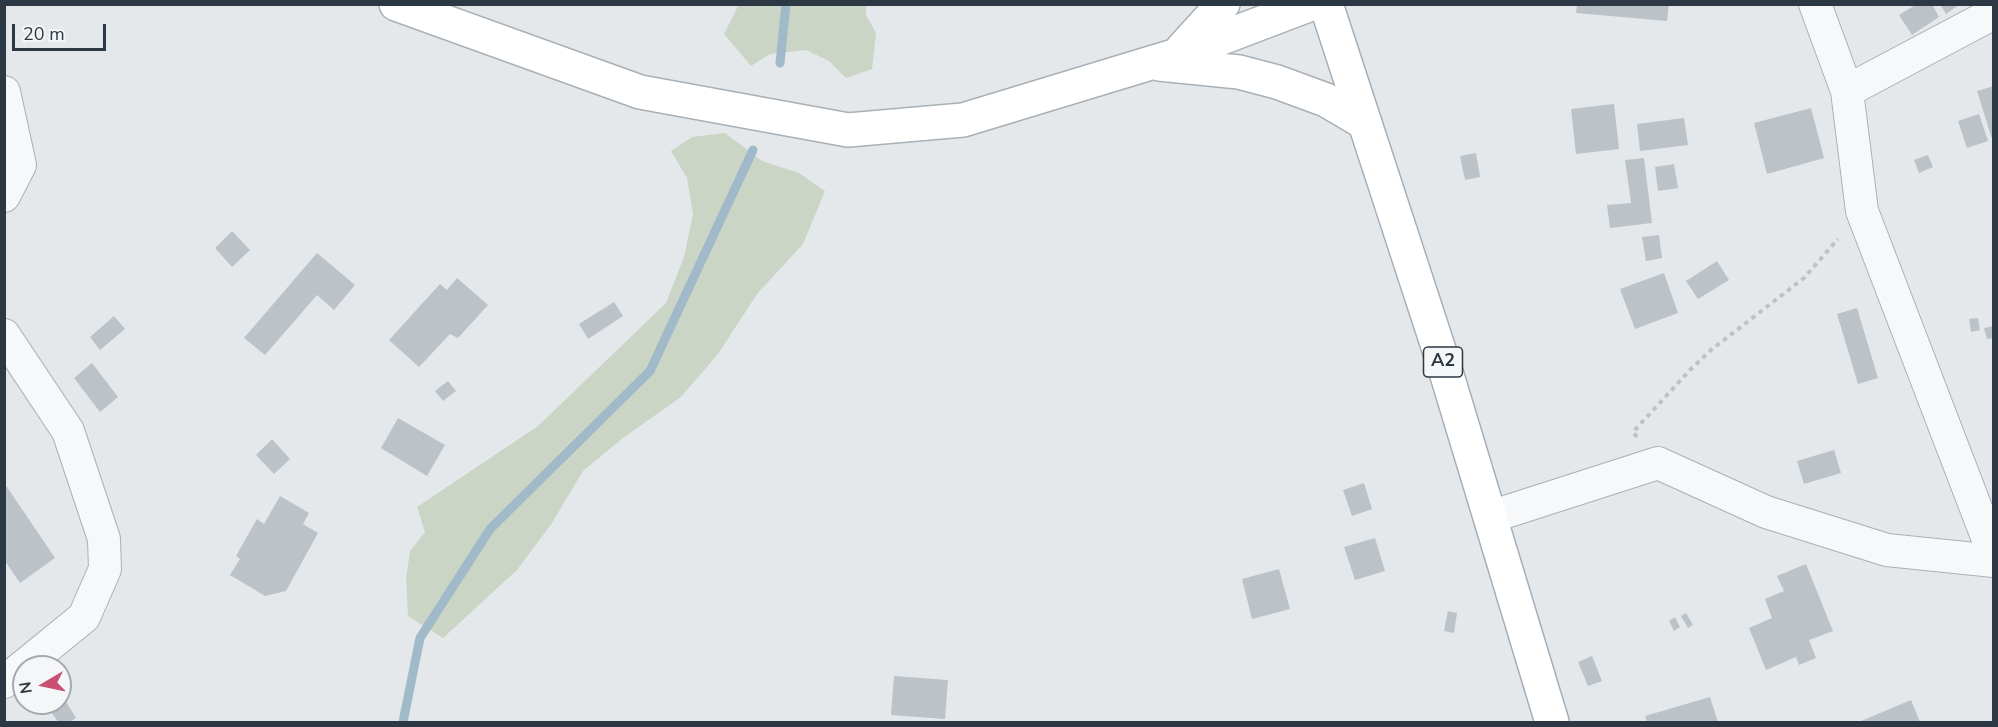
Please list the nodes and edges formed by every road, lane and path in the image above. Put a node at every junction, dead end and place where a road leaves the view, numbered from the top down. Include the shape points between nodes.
1 (396, 4) edge
2 (1223, 4) edge
3 (1311, 4) edge
4 (1326, 4) edge
5 (1815, 4) edge
6 (1994, 13) edge
7 (1163, 59) junction
8 (1847, 91) junction
9 (4, 92) edge
10 (1365, 123) junction
11 (4, 196) edge
12 (1862, 211) junction
13 (4, 335) edge
14 (1658, 463) junction
15 (1490, 517) junction
16 (1994, 555) edge
17 (1994, 561) edge
18 (4, 682) edge
19 (1552, 723) edge

1 - 7 main road via 640,92 848,130 963,120
2 - 7 main road
3 - 7 main road
4 - 10 main road, A2
5 - 8 street
6 - 8 street
7 - 10 main road via 1277,82 1326,100
8 - 12 street
9 - 11 street via 20,165
10 - 15 main road, A2
12 - 14 path via 1804,278 1711,350 1633,432
12 - 16 street
13 - 18 street via 68,431 104,540 105,569 84,617
14 - 15 street
14 - 17 street via 1766,512 1887,550
15 - 19 main road, A2

